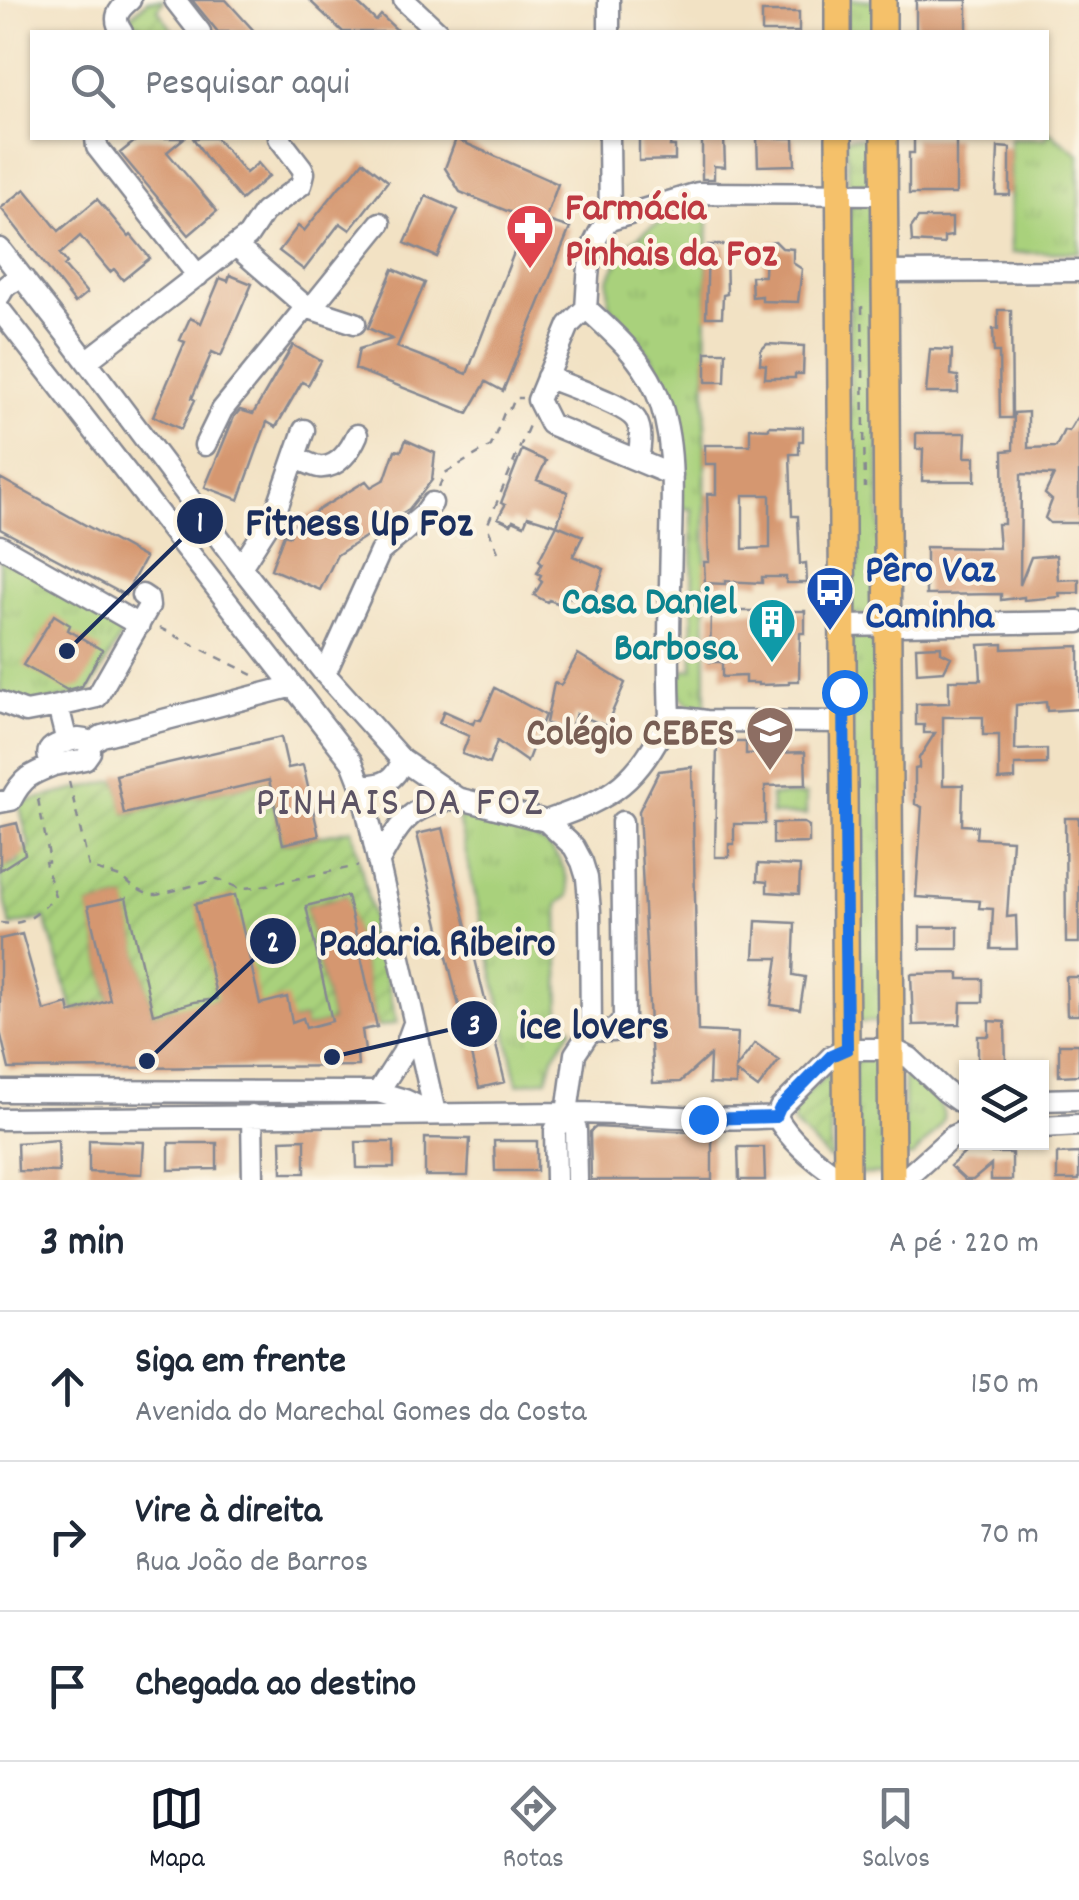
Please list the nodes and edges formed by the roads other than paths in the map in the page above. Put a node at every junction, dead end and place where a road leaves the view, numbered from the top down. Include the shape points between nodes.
1 (130, 0) edge
2 (176, 0) edge
3 (404, 0) edge
4 (610, 0) edge
5 (838, 0) edge
6 (883, 0) edge
7 (120, 30) edge
8 (198, 30) edge
9 (436, 30) edge
10 (610, 30) edge
11 (838, 30) edge
12 (883, 30) edge
13 (96, 140) edge
14 (281, 140) edge
15 (610, 140) edge
16 (839, 140) edge
17 (884, 140) edge
18 (840, 194) junction
19 (884, 194) junction
20 (610, 220) junction
21 (380, 223) dead end
22 (236, 246) junction
23 (0, 249) edge
24 (1079, 271) edge
25 (885, 272) junction
26 (198, 276) junction
27 (24, 279) junction
28 (0, 295) edge
29 (306, 307) junction
30 (586, 308) junction
31 (0, 310) edge
32 (355, 323) dead end
33 (87, 361) junction
34 (546, 377) junction
35 (304, 430) dead end
36 (357, 434) dead end
37 (205, 445) dead end
38 (294, 458) junction
39 (638, 460) junction
40 (672, 476) junction
41 (432, 503) road end
42 (0, 546) edge
43 (241, 567) junction
44 (142, 595) dead end
45 (1079, 622) edge
46 (139, 624) junction
47 (843, 626) junction
48 (888, 626) junction
49 (326, 674) junction
50 (293, 686) junction
51 (0, 702) edge
52 (58, 706) junction
53 (670, 716) junction
54 (844, 722) junction
55 (67, 742) junction
56 (90, 744) junction
57 (402, 760) junction
58 (59, 764) junction
59 (362, 785) junction
60 (456, 798) junction
61 (0, 802) edge
62 (546, 821) junction
63 (622, 822) dead end
64 (379, 861) junction
65 (414, 1024) junction
66 (591, 1030) junction
67 (847, 1049) junction
68 (892, 1049) junction
69 (0, 1091) edge
70 (378, 1092) junction
71 (1049, 1100) edge
72 (1079, 1100) edge
73 (959, 1102) edge
74 (567, 1112) junction
75 (435, 1113) junction
76 (252, 1114) junction
77 (776, 1117) junction
78 (0, 1120) edge
79 (1079, 1126) edge
80 (1049, 1127) edge
81 (959, 1133) edge
82 (254, 1180) edge
83 (556, 1180) edge
84 (578, 1180) edge
85 (845, 1180) edge
86 (892, 1180) edge
87 (904, 1180) edge

1 - 7 street via 117,14
2 - 8 street
3 - 9 street
4 - 10 street
5 - 11 main road
6 - 12 main road
13 - 26 street
14 - 22 street via 304,179
15 - 20 street
16 - 18 main road
17 - 19 main road
18 - 19 street
18 - 20 street via 698,194
18 - 47 main road
19 - 25 main road
20 - 30 street via 592,244
21 - 29 street
22 - 26 street
22 - 29 street
23 - 27 street
24 - 25 street
25 - 48 main road
26 - 33 street
27 - 28 street
27 - 33 street
29 - 32 street
29 - 37 street via 222,410
30 - 34 street via 570,325
30 - 40 street via 620,339 654,386
31 - 50 street
33 - 43 street
34 - 39 street via 636,418
34 - 39 street via 541,407 550,424
35 - 38 street
36 - 38 street via 330,465
38 - 43 street via 275,514
39 - 40 street
40 - 53 street
41 - 49 street via 380,552
42 - 46 street
43 - 49 street
44 - 46 street via 149,606
45 - 48 street
46 - 52 street via 97,697
47 - 48 street
47 - 54 main road
48 - 68 main road
49 - 57 street
50 - 56 street
50 - 59 street
51 - 52 street via 26,712
52 - 55 street
53 - 54 street
53 - 62 street via 630,779
54 - 67 main road
55 - 56 street
55 - 58 street via 48,753
56 - 58 street via 85,759
57 - 59 street via 390,780
57 - 60 street
58 - 61 street via 32,773 11,800
59 - 64 street
60 - 62 street
60 - 64 street via 413,812
62 - 66 street via 574,847 587,878
63 - 66 street via 624,1018 613,1031
64 - 65 street
65 - 70 street
65 - 75 street
66 - 74 street via 575,1054
67 - 68 street
67 - 77 street via 825,1062
67 - 85 main road
68 - 73 street
68 - 86 main road
69 - 70 street
70 - 75 street
71 - 72 street
74 - 75 street
74 - 77 street
74 - 83 street via 556,1130
74 - 84 street via 576,1130
75 - 76 street
76 - 78 street
76 - 82 street
77 - 85 street
79 - 80 street
81 - 87 street

